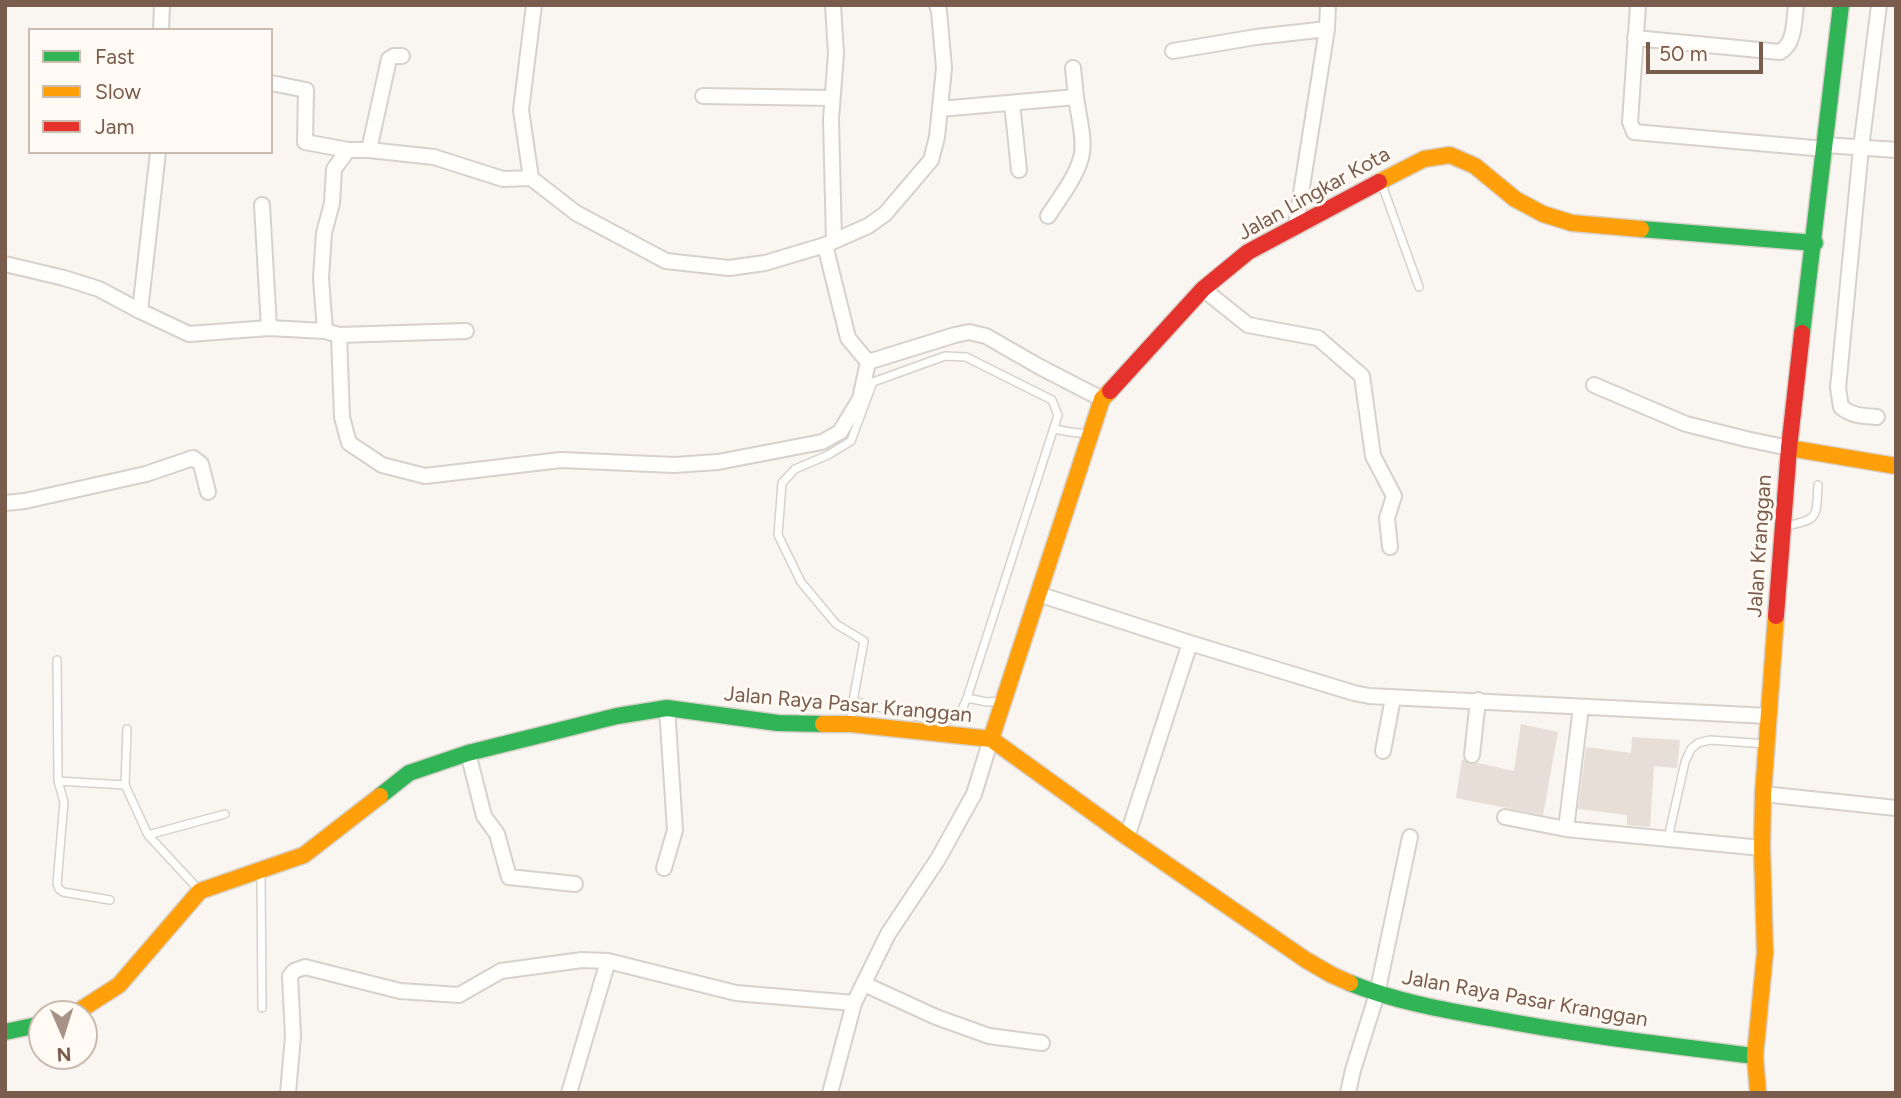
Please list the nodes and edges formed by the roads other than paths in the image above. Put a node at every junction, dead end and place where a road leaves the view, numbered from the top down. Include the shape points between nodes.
1 (162, 5) edge
2 (534, 5) edge
3 (833, 5) edge
4 (937, 5) edge
5 (1328, 5) edge
6 (1638, 5) edge
7 (1796, 5) edge
8 (1841, 5) edge
9 (1879, 5) edge
10 (161, 28) edge
11 (1327, 29) junction
12 (1635, 37) junction
13 (1172, 51) dead end
14 (402, 56) dead end
15 (1073, 68) dead end
16 (273, 83) edge
17 (702, 96) dead end
18 (1076, 97) junction
19 (832, 98) junction
20 (1012, 103) junction
21 (940, 109) junction
22 (1826, 147) junction
23 (1861, 148) junction
24 (348, 150) junction
25 (369, 150) junction
26 (1896, 150) edge
27 (158, 154) edge
28 (1019, 170) dead end
29 (531, 178) junction
30 (1380, 181) junction
31 (262, 205) dead end
32 (1048, 216) dead end
33 (1296, 225) junction
34 (829, 243) junction
35 (1815, 243) junction
36 (5, 264) edge
37 (1419, 287) dead end
38 (1203, 289) junction
39 (140, 311) junction
40 (269, 328) junction
41 (466, 331) dead end
42 (332, 333) junction
43 (867, 362) junction
44 (1594, 385) dead end
45 (1102, 399) junction
46 (1877, 417) dead end
47 (1055, 429) junction
48 (1091, 434) junction
49 (1789, 448) junction
50 (1896, 466) edge
51 (1818, 485) dead end
52 (208, 492) dead end
53 (5, 503) edge
54 (1782, 526) junction
55 (1390, 547) dead end
56 (1038, 594) junction
57 (1190, 643) junction
58 (57, 660) dead end
59 (967, 698) junction
60 (1393, 698) junction
61 (1478, 700) junction
62 (853, 701) junction
63 (1003, 701) junction
64 (1581, 707) junction
65 (667, 708) junction
66 (1769, 716) junction
67 (850, 723) junction
68 (127, 729) dead end
69 (991, 739) junction
70 (1766, 744) junction
71 (1383, 751) dead end
72 (468, 753) junction
73 (1472, 755) dead end
74 (58, 781) junction
75 (125, 785) junction
76 (1763, 794) junction
77 (1896, 808) edge
78 (225, 814) dead end
79 (1504, 817) dead end
80 (1566, 829) junction
81 (148, 835) junction
82 (1127, 837) junction
83 (1410, 837) dead end
84 (1668, 838) junction
85 (1762, 848) junction
86 (664, 868) dead end
87 (261, 870) junction
88 (575, 884) dead end
89 (200, 891) junction
90 (110, 900) dead end
91 (608, 961) junction
92 (864, 984) junction
93 (1377, 994) junction
94 (97, 1000) edge
95 (854, 1003) junction
96 (262, 1008) dead end
97 (28, 1027) edge
98 (5, 1032) edge
99 (1042, 1043) dead end
100 (1755, 1056) junction
101 (288, 1093) edge
102 (569, 1093) edge
103 (830, 1093) edge
104 (1348, 1093) edge
105 (1758, 1093) edge

1 - 10 street
2 - 29 street via 521,110
3 - 19 street via 836,54
4 - 21 street via 944,68
5 - 11 street
6 - 12 street
7 - 12 street via 1793,33 1787,48 1780,52
8 - 22 main road, Jalan Kranggan
9 - 23 street
11 - 13 street
11 - 33 street
12 - 22 street via 1629,122 1634,132
14 - 25 street via 389,60
15 - 18 street
16 - 24 street via 306,90 305,142
17 - 19 street
18 - 20 street
18 - 32 street via 1081,158
19 - 34 street
20 - 21 street
20 - 28 street
21 - 34 street via 931,160 885,214
22 - 23 street
22 - 35 main road, Jalan Kranggan
23 - 26 street
23 - 46 street via 1838,388 1841,407 1848,413
24 - 25 street
24 - 42 street via 334,169 324,233 321,278
25 - 29 street via 434,157 503,179
27 - 39 street
29 - 34 street via 576,213 666,261 729,268 765,263
30 - 33 main road, Jalan Lingkar Kota
30 - 35 main road, Jalan Lingkar Kota via 1424,159 1450,155 1475,166 1515,199 1572,223
30 - 37 lane
31 - 40 street
33 - 38 main road, Jalan Lingkar Kota via 1248,252
34 - 43 street via 848,338
35 - 49 main road, Jalan Kranggan
36 - 39 street via 99,289
38 - 45 main road, Jalan Lingkar Kota
38 - 55 street via 1248,325 1318,338 1362,376 1373,456 1394,496 1387,518
39 - 40 street via 189,334
40 - 42 street
41 - 42 street
42 - 43 street via 349,443 382,465 425,476 561,460 674,465 718,462 822,442 840,432 860,399
43 - 45 street via 969,332 986,336
44 - 49 street via 1686,424
45 - 48 main road, Jalan Lingkar Kota
47 - 48 lane
47 - 59 lane
47 - 62 lane via 1058,415 1052,400 966,357 945,356 873,382 851,441 795,469 782,483 778,535 801,582 836,624 864,641
48 - 56 main road, Jalan Lingkar Kota
49 - 50 main road
49 - 54 main road, Jalan Kranggan
51 - 54 lane via 1813,517
52 - 53 street via 201,464 192,458 146,474
54 - 66 main road, Jalan Kranggan
56 - 57 street
56 - 63 main road, Jalan Lingkar Kota
57 - 60 street via 1354,693
57 - 82 street
58 - 74 lane
59 - 62 lane via 959,716 940,722
59 - 63 lane
60 - 61 street
60 - 71 street
61 - 64 street
61 - 73 street
62 - 67 lane
63 - 69 main road, Jalan Lingkar Kota
64 - 66 street
64 - 80 street
65 - 67 main road, Jalan Raya Pasar Kranggan via 778,723
65 - 72 main road, Jalan Raya Pasar Kranggan
65 - 86 street via 675,830
66 - 70 main road, Jalan Kranggan
67 - 69 main road, Jalan Raya Pasar Kranggan
68 - 75 lane
69 - 82 main road, Jalan Raya Pasar Kranggan
69 - 92 street via 974,794 888,934
70 - 76 main road, Jalan Kranggan
70 - 84 lane via 1710,740 1691,749
72 - 87 main road, Jalan Raya Pasar Kranggan via 409,773 304,855
72 - 88 street via 484,816 497,834 509,877
74 - 75 lane
74 - 90 lane via 64,802 59,889
75 - 81 lane
76 - 77 street
76 - 85 main road, Jalan Kranggan
78 - 81 lane
79 - 80 street
80 - 84 street
81 - 89 lane
82 - 93 main road, Jalan Raya Pasar Kranggan via 1306,960
83 - 93 street
84 - 85 street
85 - 100 main road, Jalan Kranggan via 1765,953
87 - 89 main road, Jalan Raya Pasar Kranggan
87 - 96 lane
89 - 94 main road via 120,985
91 - 95 street via 736,993
91 - 101 street via 501,971 459,995 400,990 305,967 294,971 290,976 293,1036
91 - 102 street
92 - 95 street
92 - 99 street via 989,1036
93 - 100 main road, Jalan Raya Pasar Kranggan via 1564,1032
93 - 104 street
95 - 103 street
97 - 98 main road
100 - 105 main road, Jalan Kranggan

